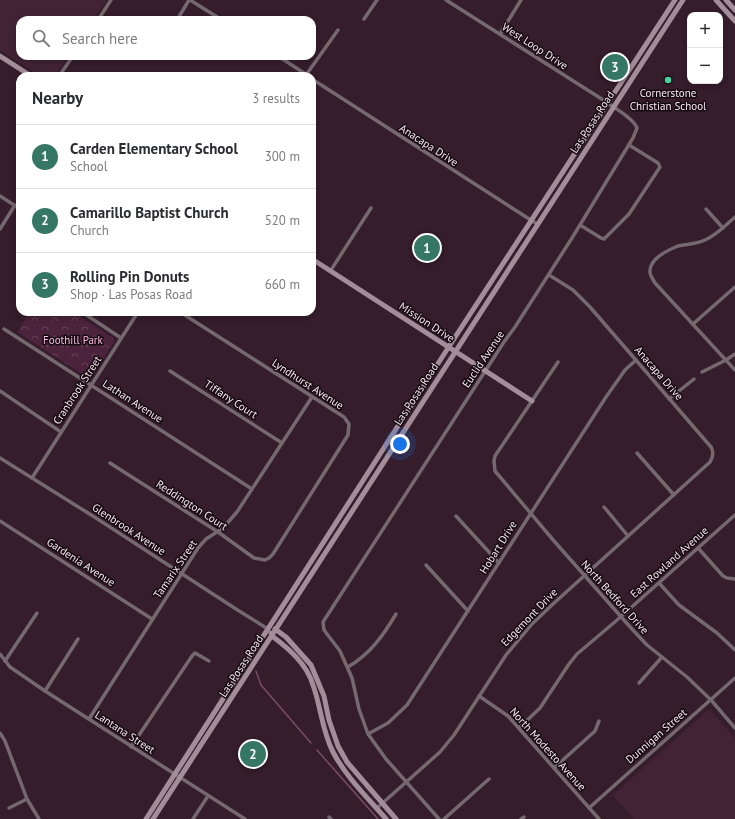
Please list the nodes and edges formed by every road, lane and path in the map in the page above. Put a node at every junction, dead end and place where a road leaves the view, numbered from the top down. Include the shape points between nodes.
1 (111, 0) edge
2 (190, 0) edge
3 (376, 0) edge
4 (446, 0) edge
5 (521, 0) edge
6 (675, 0) edge
7 (683, 0) edge
8 (716, 0) edge
9 (726, 0) edge
10 (735, 10) edge
11 (101, 16) edge
12 (180, 16) edge
13 (216, 16) edge
14 (364, 19) dead end
15 (735, 21) edge
16 (338, 30) dead end
17 (500, 34) junction
18 (0, 56) edge
19 (70, 60) edge
20 (284, 60) edge
21 (25, 72) edge
22 (63, 72) edge
23 (302, 72) edge
24 (309, 72) edge
25 (316, 82) edge
26 (608, 103) junction
27 (614, 107) junction
28 (629, 145) junction
29 (0, 196) edge
30 (15, 205) joint
31 (371, 208) dead end
32 (706, 209) dead end
33 (735, 217) edge
34 (531, 221) junction
35 (537, 224) junction
36 (580, 225) junction
37 (723, 228) junction
38 (0, 229) edge
39 (316, 261) edge
40 (331, 270) junction
41 (549, 275) junction
42 (735, 287) edge
43 (88, 316) edge
44 (135, 316) edge
45 (186, 316) edge
46 (693, 324) junction
47 (4, 329) dead end
48 (121, 338) junction
49 (448, 348) junction
50 (455, 351) junction
51 (735, 354) edge
52 (636, 360) junction
53 (726, 360) junction
54 (558, 362) dead end
55 (485, 370) junction
56 (735, 370) edge
57 (170, 371) dead end
58 (702, 372) dead end
59 (694, 379) dead end
60 (92, 386) junction
61 (0, 391) edge
62 (312, 397) junction
63 (670, 399) junction
64 (532, 401) junction
65 (62, 432) junction
66 (282, 443) junction
67 (637, 453) dead end
68 (713, 455) joint
69 (0, 458) edge
70 (110, 463) dead end
71 (32, 478) junction
72 (252, 489) junction
73 (674, 495) junction
74 (604, 508) dead end
75 (530, 514) junction
76 (735, 515) edge
77 (456, 516) dead end
78 (0, 521) edge
79 (218, 532) junction
80 (628, 536) junction
81 (698, 548) junction
82 (264, 560) joint
83 (499, 563) junction
84 (426, 565) dead end
85 (181, 574) junction
86 (584, 576) junction
87 (735, 579) edge
88 (659, 582) junction
89 (468, 611) junction
90 (37, 613) dead end
91 (396, 614) dead end
92 (621, 617) junction
93 (152, 619) junction
94 (268, 629) junction
95 (277, 629) junction
96 (272, 636) junction
97 (78, 639) dead end
98 (735, 650) edge
99 (0, 654) edge
100 (662, 657) junction
101 (5, 661) junction
102 (209, 662) dead end
103 (348, 667) junction
104 (735, 678) edge
105 (638, 683) dead end
106 (45, 691) junction
107 (479, 696) junction
108 (711, 700) junction
109 (89, 719) junction
110 (599, 721) dead end
111 (519, 728) junction
112 (735, 728) edge
113 (0, 733) edge
114 (368, 734) junction
115 (5, 741) junction
116 (0, 743) edge
117 (131, 746) junction
118 (554, 768) junction
119 (175, 774) junction
120 (180, 778) junction
121 (489, 779) dead end
122 (407, 782) junction
123 (208, 796) junction
124 (28, 799) junction
125 (382, 803) junction
126 (9, 808) dead end
127 (377, 808) junction
128 (589, 808) junction
129 (39, 819) edge
130 (146, 819) edge
131 (153, 819) edge
132 (193, 819) edge
133 (246, 819) edge
134 (386, 819) edge
135 (396, 819) edge
136 (439, 819) edge
137 (444, 819) edge
138 (599, 819) edge

1 - 11 street
2 - 12 street
2 - 13 street
3 - 14 street
4 - 17 street, West Loop Drive
5 - 17 street
6 - 26 main road, Las Posas Road
7 - 27 main road, Las Posas Road
8 - 15 main road
9 - 10 main road
16 - 24 street
17 - 26 street, West Loop Drive
18 - 21 main road
19 - 22 street
20 - 23 street
25 - 34 street, Anacapa Drive
26 - 27 street, West Loop Drive
26 - 34 main road, Las Posas Road
27 - 28 street, Euclid Avenue via 637,127
27 - 35 main road, Las Posas Road
28 - 36 street, Euclid Avenue
28 - 36 street via 658,163 660,167 629,214 606,237 602,238
29 - 30 street
30 - 38 street
31 - 40 street
32 - 37 street
33 - 37 street
34 - 35 street, Anacapa Drive
34 - 49 main road, Las Posas Road
35 - 50 main road, Las Posas Road
36 - 41 street, Euclid Avenue
37 - 46 street via 705,240 678,246 666,252 655,259 650,270 655,283
39 - 40 main road, Mission Drive
40 - 49 main road, Mission Drive
41 - 52 street, Anacapa Drive via 582,298
41 - 55 street, Euclid Avenue
42 - 46 street
43 - 48 street
44 - 48 street, Cranbrook Street
45 - 62 street, Lyndhurst Avenue
46 - 53 street
47 - 60 street, Lathan Avenue
48 - 60 street, Cranbrook Street
49 - 50 main road, Mission Drive
49 - 94 main road, Las Posas Road
50 - 55 main road, Mission Drive
50 - 95 main road, Las Posas Road
51 - 53 street
52 - 63 street, Anacapa Drive
52 - 75 street, Hobart Drive via 618,379
53 - 56 street
53 - 58 street
54 - 64 street
55 - 64 main road, Mission Drive
55 - 103 street, Euclid Avenue via 328,613 323,624 324,630
57 - 66 street, Tiffany Court
59 - 63 street
60 - 65 street, Cranbrook Street
60 - 72 street, Lathan Avenue
61 - 65 street
62 - 66 street, Tamarix Street
62 - 82 street, Lyndhurst Avenue via 346,419 349,424 347,438 273,554
63 - 68 street, Anacapa Drive via 712,446
64 - 75 street, North Bedford Drive via 495,456 494,466 495,471
65 - 71 street, Cranbrook Street
66 - 72 street, Tamarix Street
67 - 73 street
68 - 73 street, Edgemont Drive via 710,462
69 - 71 street, Glenbrook Avenue
70 - 79 street, Reddington Court
71 - 85 street, Glenbrook Avenue
72 - 79 street, Tamarix Street via 233,518
73 - 80 street, Edgemont Drive
74 - 80 street
75 - 83 street, Hobart Drive
75 - 86 street, North Bedford Drive
76 - 81 street, East Rowland Avenue
77 - 83 street
78 - 93 street, Gardenia Avenue
79 - 82 street, Reddington Court via 254,558
79 - 85 street, Tamarix Street via 204,542
80 - 86 street, Edgemont Drive
81 - 87 street via 723,576
81 - 88 street, East Rowland Avenue
83 - 89 street, Hobart Drive
84 - 89 street
85 - 93 street, Tamarix Street
85 - 94 street, Glenbrook Avenue
86 - 92 street, North Bedford Drive
86 - 107 street, Edgemont Drive via 552,604 518,640
88 - 92 street, East Rowland Avenue
88 - 98 street via 679,605
89 - 114 street, Hobart Drive via 404,708 388,723
90 - 101 street
91 - 103 street via 372,648
92 - 100 street, North Bedford Drive
92 - 111 street, East Rowland Avenue via 577,654 540,708
93 - 109 street, Tamarix Street
94 - 95 main road
94 - 96 main road
94 - 119 main road, Las Posas Road
95 - 96 main road, Las Posas Road
95 - 125 main road via 311,665 324,696 338,746 347,762
96 - 120 main road, Las Posas Road
96 - 127 main road via 292,653 307,672 332,750 342,768
97 - 106 street
99 - 101 street, Lantana Street
100 - 105 street
100 - 108 street, North Bedford Drive
101 - 106 street, Lantana Street via 16,672
102 - 117 street via 195,654 192,656
103 - 114 street
104 - 108 street, Dunnigan Street
106 - 109 street, Lantana Street
107 - 111 street, North Modesto Avenue via 502,711
107 - 122 street, Edgemont Drive via 440,752
108 - 112 street, North Bedford Drive
108 - 128 street, Dunnigan Street
109 - 117 street, Lantana Street
110 - 118 street via 595,731
111 - 118 street, North Modesto Avenue
113 - 115 street
114 - 122 street via 378,750
115 - 116 street
115 - 124 street
117 - 119 street, Lantana Street
118 - 128 street, North Modesto Avenue
119 - 120 street, Lantana Street
119 - 130 main road, Las Posas Road
120 - 123 street, Lantana Street
120 - 131 main road, Las Posas Road
121 - 137 street
122 - 125 street, Edgemont Drive
122 - 136 street
123 - 132 street
123 - 133 street, Lantana Street
124 - 126 street
124 - 129 street
125 - 127 street, Edgemont Drive
125 - 135 main road
127 - 134 main road
128 - 138 street, North Modesto Avenue

